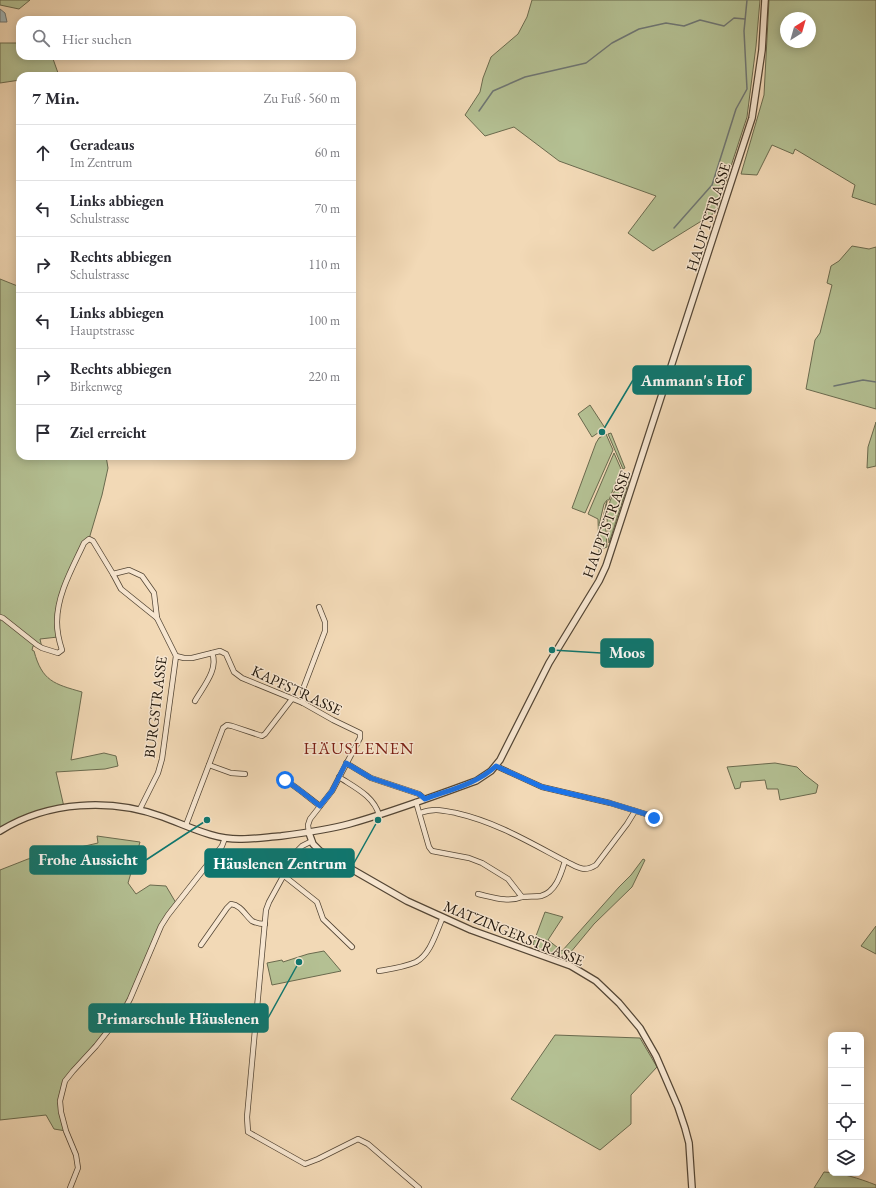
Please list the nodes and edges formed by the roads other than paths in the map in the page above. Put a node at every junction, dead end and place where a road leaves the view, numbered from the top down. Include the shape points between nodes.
1 (765, 0) edge
2 (113, 574) junction
3 (319, 607) dead end
4 (0, 617) edge
5 (157, 618) junction
6 (212, 653) junction
7 (176, 656) junction
8 (292, 699) junction
9 (195, 701) dead end
10 (303, 703) junction
11 (346, 763) junction
12 (209, 765) junction
13 (496, 766) junction
14 (245, 774) dead end
15 (339, 777) junction
16 (285, 780) dead end
17 (425, 799) junction
18 (416, 802) junction
19 (320, 806) junction
20 (140, 809) junction
21 (635, 811) junction
22 (420, 813) junction
23 (379, 815) junction
24 (657, 823) dead end
25 (186, 825) junction
26 (0, 831) edge
27 (309, 832) junction
28 (225, 838) junction
29 (312, 841) junction
30 (566, 861) junction
31 (283, 875) junction
32 (478, 894) dead end
33 (522, 897) junction
34 (443, 917) junction
35 (265, 924) junction
36 (201, 945) dead end
37 (352, 947) dead end
38 (379, 971) dead end
39 (70, 1188) edge
40 (419, 1188) edge
41 (692, 1188) edge

1 - 13 street, HAUPTSTRASSE via 762,50 752,118 605,570 549,663
2 - 4 street, BURGSTRASSE via 93,541 89,539 84,543 64,587 58,608 58,637 62,650 58,653 37,645
2 - 5 street, BURGSTRASSE via 120,589
2 - 5 street via 129,570 142,576 154,593
3 - 10 street via 326,631 303,689
5 - 7 street, BURGSTRASSE
6 - 7 street via 192,658
6 - 8 street, KAPFSTRASSE via 220,651 226,654 234,672 242,678
6 - 9 street via 212,670
7 - 20 street, BURGSTRASSE via 162,759
8 - 10 street, KAPFSTRASSE
8 - 12 street via 262,736 225,726
10 - 11 street, KAPFSTRASSE via 360,733 360,738
11 - 15 street
11 - 17 street via 371,778 419,794
12 - 14 street via 230,773
12 - 25 street
13 - 17 street, HAUPTSTRASSE via 476,781
13 - 21 street via 542,787
15 - 19 street via 329,796
15 - 23 street via 369,798
16 - 19 street
17 - 18 street, HAUPTSTRASSE
18 - 22 street
18 - 23 street, HAUPTSTRASSE
19 - 27 street via 308,822
20 - 25 street, HAUPTSTRASSE
20 - 26 street, HAUPTSTRASSE via 98,805 64,807 25,819
21 - 24 street via 649,815
21 - 30 street via 596,865 588,870
22 - 30 street via 438,810 471,816 505,828
22 - 33 street via 432,851 469,858 487,866 508,879
23 - 27 street, HAUPTSTRASSE
25 - 28 street, HAUPTSTRASSE
27 - 28 street, HAUPTSTRASSE via 246,839
27 - 29 street, MATZINGERSTRASSE
28 - 39 street via 222,846 176,903 161,926 123,1012 65,1081 60,1102 61,1112 78,1168
29 - 31 street via 299,848
29 - 34 street, MATZINGERSTRASSE via 320,851 338,863 407,901
30 - 33 street via 555,886 548,893
31 - 35 street via 269,902
31 - 37 street via 317,902 323,919
32 - 33 street via 508,900
34 - 38 street via 430,947 422,958 415,963
34 - 41 street, MATZINGERSTRASSE via 471,930 570,966 596,981 620,1003 640,1028 656,1056 678,1107 689,1143
35 - 36 street via 254,922 240,907 231,904
35 - 40 street via 247,1117 248,1132 305,1164 358,1139 368,1144

